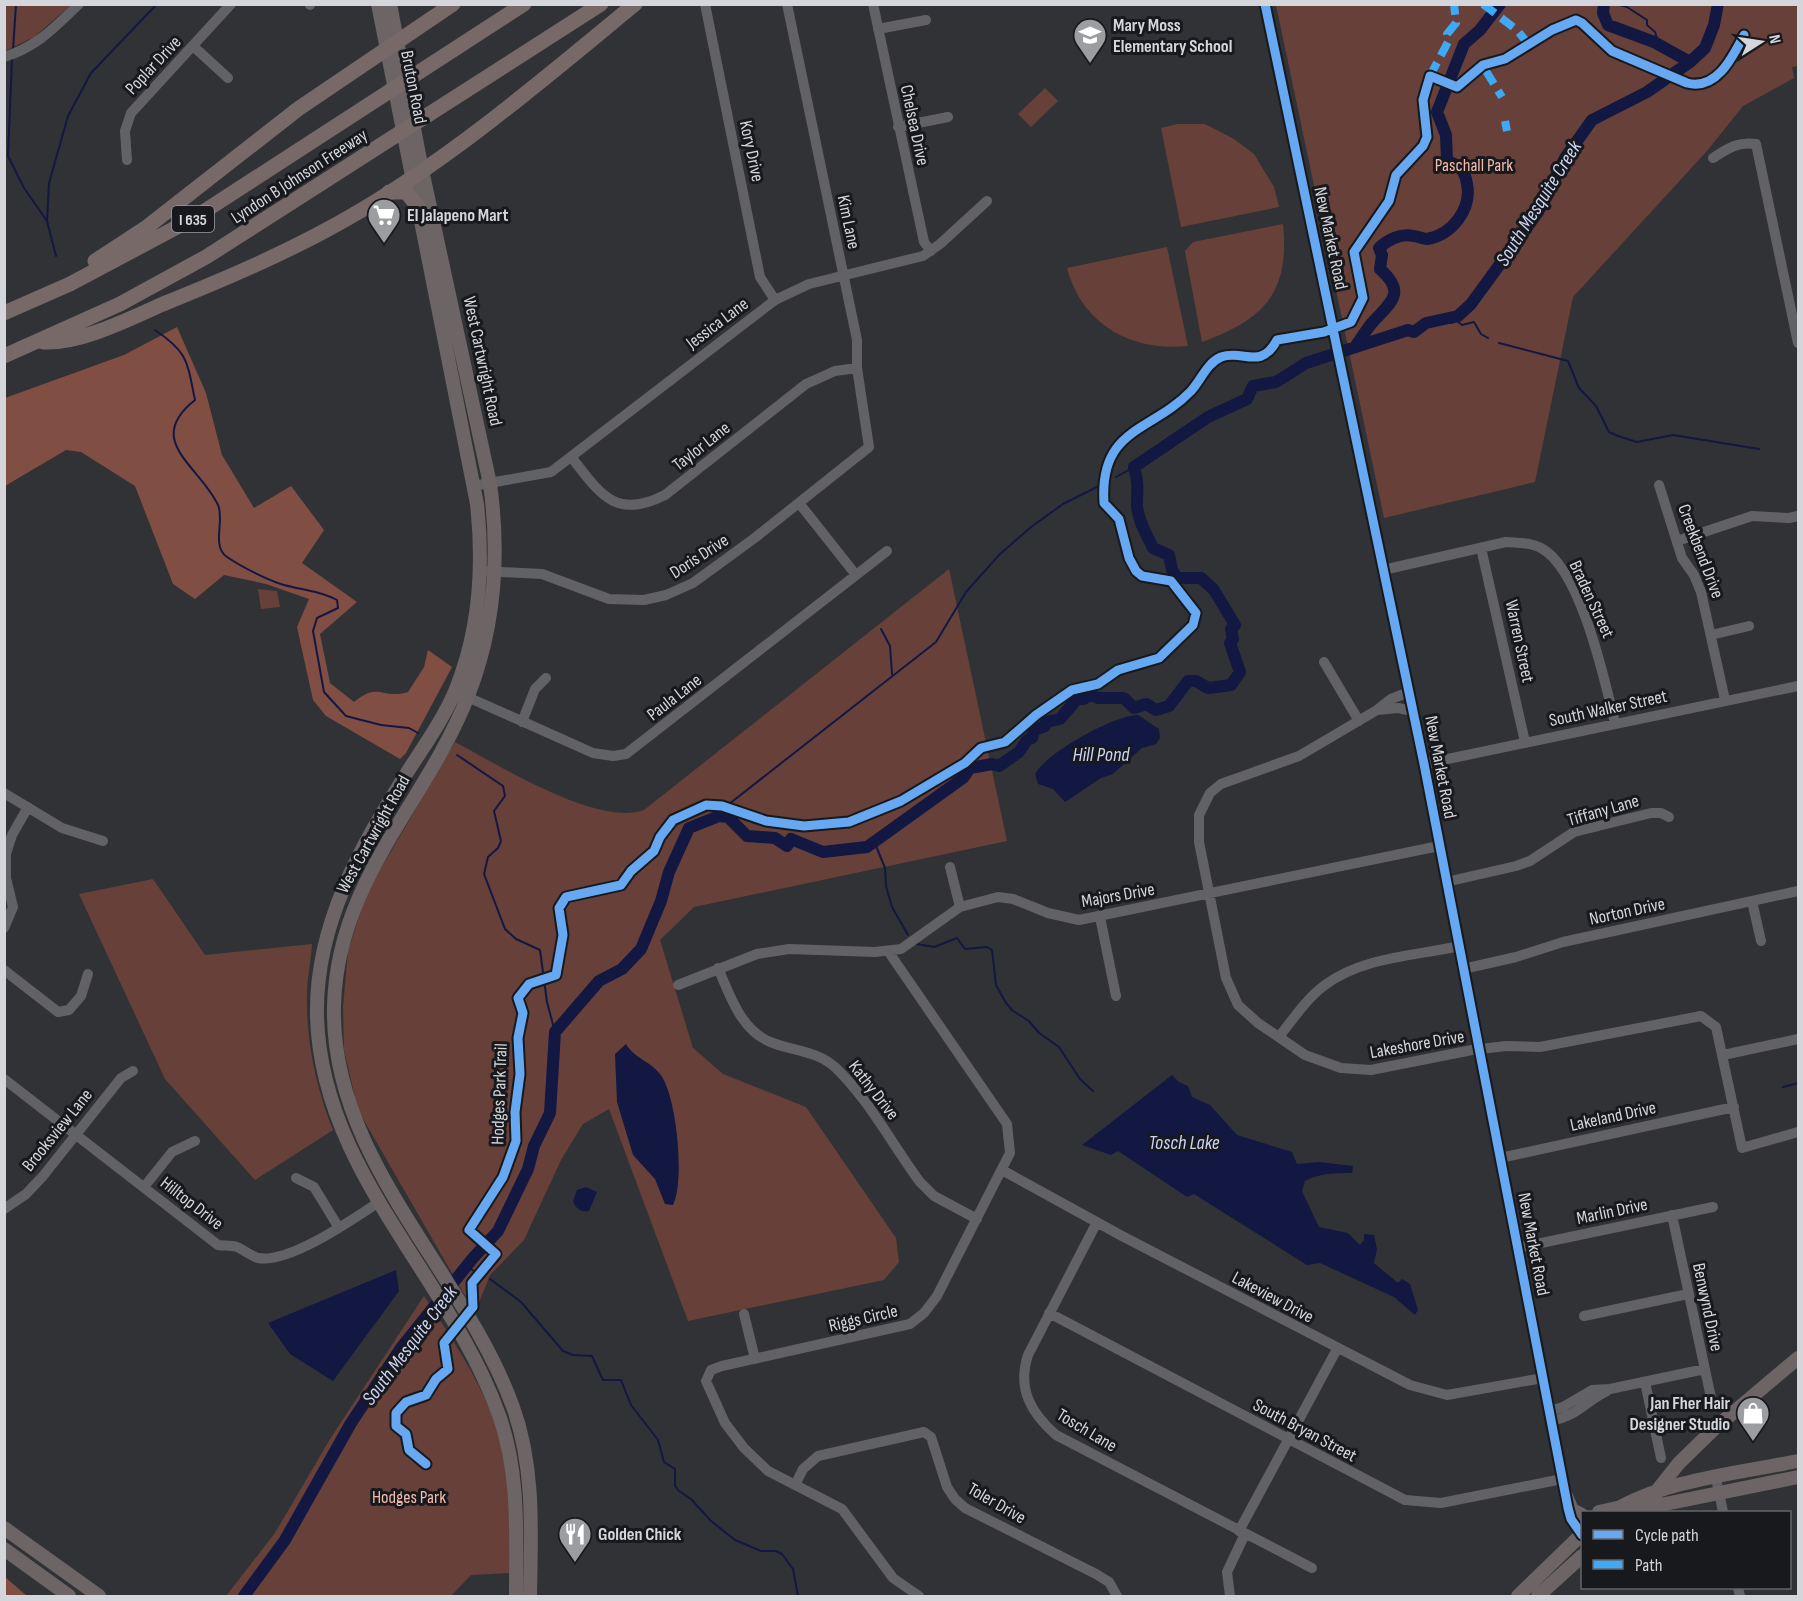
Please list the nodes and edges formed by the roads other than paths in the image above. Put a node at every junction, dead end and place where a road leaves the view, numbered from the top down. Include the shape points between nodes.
1 (79, 4) edge
2 (231, 4) edge
3 (378, 4) edge
4 (390, 4) edge
5 (453, 4) edge
6 (524, 4) edge
7 (601, 4) edge
8 (635, 4) edge
9 (705, 4) edge
10 (787, 4) edge
11 (873, 4) edge
12 (1265, 4) edge
13 (926, 20) dead end
14 (878, 29) junction
15 (392, 45) junction
16 (193, 46) junction
17 (4, 57) edge
18 (228, 78) dead end
19 (948, 117) dead end
20 (898, 127) junction
21 (1713, 158) dead end
22 (127, 160) dead end
23 (418, 173) junction
24 (389, 192) junction
25 (987, 201) dead end
26 (419, 208) junction
27 (431, 239) junction
28 (931, 251) junction
29 (843, 276) junction
30 (450, 293) junction
31 (435, 296) junction
32 (775, 300) junction
33 (4, 311) edge
34 (40, 342) junction
35 (1798, 343) edge
36 (4, 356) edge
37 (857, 368) junction
38 (869, 447) joint
39 (572, 458) junction
40 (489, 484) junction
41 (1659, 485) dead end
42 (473, 486) junction
43 (799, 503) junction
44 (1798, 516) edge
45 (1677, 541) junction
46 (1481, 548) junction
47 (887, 551) dead end
48 (1383, 570) junction
49 (488, 571) junction
50 (856, 575) junction
51 (1749, 626) dead end
52 (1711, 636) junction
53 (1324, 662) dead end
54 (546, 678) dead end
55 (1798, 686) edge
56 (1409, 692) junction
57 (461, 694) junction
58 (1725, 700) junction
59 (1377, 710) junction
60 (1413, 711) junction
61 (1359, 721) junction
62 (522, 722) junction
63 (1615, 723) junction
64 (1525, 742) junction
65 (1424, 764) junction
66 (397, 789) junction
67 (4, 793) edge
68 (412, 800) junction
69 (28, 807) junction
70 (1669, 817) dead end
71 (102, 842) dead end
72 (1439, 846) junction
73 (950, 867) dead end
74 (1446, 882) junction
75 (1798, 891) edge
76 (1209, 894) junction
77 (1752, 901) junction
78 (960, 907) junction
79 (1100, 917) junction
80 (330, 926) junction
81 (4, 928) edge
82 (345, 931) junction
83 (1761, 941) dead end
84 (1459, 946) junction
85 (888, 951) junction
86 (718, 968) junction
87 (1463, 969) junction
88 (4, 970) edge
89 (88, 974) dead end
90 (678, 985) dead end
91 (1116, 996) dead end
92 (1279, 1037) junction
93 (1798, 1039) edge
94 (1479, 1050) junction
95 (1723, 1055) junction
96 (134, 1071) dead end
97 (4, 1079) edge
98 (1734, 1107) junction
99 (1798, 1132) edge
100 (76, 1135) junction
101 (195, 1141) dead end
102 (1500, 1158) junction
103 (380, 1168) junction
104 (1002, 1170) junction
105 (296, 1179) dead end
106 (144, 1187) junction
107 (379, 1202) junction
108 (1713, 1207) dead end
109 (4, 1209) edge
110 (1672, 1215) junction
111 (977, 1219) junction
112 (1097, 1222) junction
113 (411, 1224) junction
114 (339, 1228) junction
115 (1517, 1248) junction
116 (1688, 1294) junction
117 (1049, 1313) junction
118 (744, 1314) dead end
119 (1584, 1316) dead end
120 (1337, 1349) junction
121 (1798, 1358) edge
122 (755, 1359) junction
123 (1705, 1369) junction
124 (1543, 1378) junction
125 (1645, 1382) junction
126 (1713, 1407) dead end
127 (1550, 1416) junction
128 (1290, 1440) junction
129 (1660, 1458) dead end
130 (1798, 1461) edge
131 (1679, 1463) junction
132 (1798, 1477) edge
133 (1716, 1478) junction
134 (1562, 1479) junction
135 (1687, 1484) junction
136 (795, 1485) junction
137 (531, 1490) junction
138 (515, 1491) junction
139 (1656, 1492) junction
140 (1719, 1493) junction
141 (1566, 1497) junction
142 (1622, 1510) edge
143 (1649, 1511) edge
144 (1723, 1511) edge
145 (1581, 1514) edge
146 (4, 1527) edge
147 (1242, 1533) junction
148 (1581, 1533) edge
149 (1581, 1535) edge
150 (4, 1549) edge
151 (1581, 1557) edge
152 (1312, 1568) dead end
153 (69, 1596) edge
154 (99, 1596) edge
155 (516, 1596) edge
156 (531, 1596) edge
157 (919, 1596) edge
158 (1117, 1596) edge
159 (1230, 1596) edge
160 (1518, 1596) edge
161 (1538, 1596) edge

1 - 17 street via 49,34 25,50
2 - 16 street, Poplar Drive
3 - 15 main road, Bruton Road
4 - 15 main road, Bruton Road
5 - 15 highway
6 - 33 highway, Lyndon B Johnson Freeway / I 635 via 221,202 87,276
7 - 34 highway, Lyndon B Johnson Freeway / I 635 via 251,230 140,293
8 - 23 highway via 496,117
9 - 32 street, Kory Drive via 760,277
10 - 29 street, Kim Lane
11 - 14 street, Chelsea Drive
12 - 48 street, New Market Road
13 - 14 street
14 - 20 street, Chelsea Drive
15 - 23 main road, Bruton Road
15 - 33 highway via 256,140 123,244
16 - 18 street
16 - 22 street, Poplar Drive via 131,112 125,131
19 - 20 street
20 - 28 street, Chelsea Drive via 924,242
21 - 35 street via 1745,142 1756,144
23 - 24 highway
23 - 26 main road, West Cartwright Road
23 - 27 main road, West Cartwright Road
24 - 26 highway via 406,192
24 - 34 highway via 307,240 201,289 62,343
25 - 28 street, Jessica Lane
26 - 27 main road, West Cartwright Road
27 - 30 main road, West Cartwright Road
27 - 31 main road, West Cartwright Road
28 - 29 street, Jessica Lane via 915,259
29 - 32 street, Jessica Lane via 809,284
29 - 37 street, Kim Lane via 857,340
30 - 31 main road
30 - 40 main road, West Cartwright Road
31 - 42 main road, West Cartwright Road
32 - 39 street, Jessica Lane
34 - 36 highway, Lyndon B Johnson Freeway / I 635
37 - 38 street, Kim Lane
37 - 39 street, Taylor Lane via 835,371 811,381 665,495 646,505 633,507 600,494
38 - 43 street, Doris Drive
39 - 40 street, Jessica Lane via 551,472
40 - 42 street, Jessica Lane
40 - 49 main road, West Cartwright Road via 494,516
41 - 45 street, Creekbend Drive
42 - 49 main road, West Cartwright Road
43 - 49 street, Doris Drive via 693,583 644,600 609,599 542,573
43 - 50 street
44 - 45 street via 1752,516
45 - 52 street, Creekbend Drive via 1701,592
46 - 48 street, Braden Street
46 - 63 street, Braden Street via 1506,542 1525,543 1542,549 1563,570 1597,649
46 - 64 street, Warren Street
47 - 50 street, Paula Lane
48 - 56 street, New Market Road
49 - 57 main road, West Cartwright Road
50 - 62 street, Paula Lane via 626,754 593,753
51 - 52 street
52 - 58 street, Creekbend Drive
53 - 61 street
54 - 62 street via 535,689
55 - 58 street, South Walker Street
56 - 59 street, Lakeshore Drive
56 - 60 street, New Market Road
57 - 62 street, Paula Lane
57 - 66 main road, West Cartwright Road
57 - 68 main road, West Cartwright Road
58 - 63 street, South Walker Street
59 - 60 street
59 - 61 street, Lakeshore Drive
60 - 65 street, New Market Road
61 - 76 street, Lakeshore Drive via 1299,756 1221,783 1210,794 1199,815 1198,828
63 - 64 street, South Walker Street
64 - 65 street, South Walker Street
65 - 72 street, New Market Road
66 - 68 main road
66 - 80 main road, West Cartwright Road via 351,867
67 - 69 street
68 - 82 main road, West Cartwright Road via 369,873
69 - 71 street via 77,835
69 - 81 street via 6,854 6,878 13,906
70 - 74 street, Tiffany Lane via 1651,813 1574,832 1530,861
72 - 74 street, New Market Road
72 - 76 street, Majors Drive
73 - 78 street
74 - 84 street, New Market Road
75 - 77 street, Norton Drive
76 - 79 street, Majors Drive
76 - 92 street, Lakeshore Drive via 1226,978 1238,1005
77 - 83 street
77 - 87 street, Norton Drive via 1563,942
78 - 79 street, Majors Drive via 998,897 1013,898 1066,918
78 - 85 street, Majors Drive via 901,949
79 - 91 street
80 - 82 main road
80 - 107 main road, West Cartwright Road via 320,965 317,1001 322,1062 333,1109 346,1141
82 - 103 main road, West Cartwright Road via 336,970 334,1031 338,1062 358,1128
84 - 87 street, New Market Road
84 - 92 street via 1346,973 1325,985
85 - 86 street, Majors Drive via 789,949 757,954
85 - 104 street, Riggs Circle via 1007,1124 1010,1153
86 - 90 street, Majors Drive
86 - 111 street, Kathy Drive via 746,1024 771,1043 827,1060 847,1081 920,1182 934,1196
87 - 94 street, New Market Road
88 - 89 street via 58,1012 69,1010 81,996
92 - 94 street, Lakeshore Drive via 1305,1055 1353,1070 1388,1068
93 - 95 street
94 - 95 street, Lakeshore Drive via 1540,1047 1701,1016 1716,1027
94 - 102 street, New Market Road
95 - 98 street, Lakeshore Drive
96 - 100 street, Brooksview Lane via 121,1078
97 - 100 street, Hilltop Drive
98 - 99 street, Lakeshore Drive via 1742,1148
98 - 102 street, Lakeland Drive
100 - 106 street, Hilltop Drive
100 - 109 street, Brooksview Lane via 26,1194
101 - 106 street via 172,1152
102 - 115 street, New Market Road
103 - 107 main road
103 - 113 main road, West Cartwright Road
104 - 111 street, Riggs Circle
104 - 112 street, Lakeview Drive
105 - 114 street via 314,1187
106 - 114 street, Hilltop Drive via 218,1245 258,1257 296,1250
107 - 113 main road via 388,1204 404,1223
107 - 114 street, Hilltop Drive
107 - 138 main road, West Cartwright Road via 461,1338 499,1415 512,1461
108 - 110 street, Marlin Drive
110 - 115 street, Marlin Drive
110 - 116 street, Benwynd Drive
111 - 122 street, Riggs Circle via 937,1296 910,1324
112 - 117 street, Tosch Lane
112 - 120 street, Lakeview Drive
113 - 137 main road, West Cartwright Road via 474,1328 512,1405 522,1435
115 - 124 street, New Market Road
116 - 119 street
116 - 123 street, Benwynd Drive
117 - 128 street, South Bryan Street
117 - 147 street, Tosch Lane via 1028,1355 1023,1379 1039,1420 1056,1435
118 - 122 street
120 - 124 street, Lakeview Drive via 1428,1392 1460,1393
120 - 128 street
121 - 131 main road
122 - 136 street, Riggs Circle via 711,1370 705,1382 725,1423 744,1448 768,1472
123 - 125 street
123 - 126 street, Benwynd Drive
124 - 127 street, New Market Road
125 - 127 street via 1610,1389 1576,1413
125 - 129 street
127 - 134 street, New Market Road
128 - 134 street, South Bryan Street via 1387,1493 1415,1502 1441,1503
128 - 147 street via 1254,1500
130 - 133 main road
131 - 135 main road
131 - 139 main road
132 - 140 main road
133 - 135 main road
133 - 140 street
134 - 141 street, New Market Road
135 - 139 main road
136 - 157 street, Riggs Circle via 842,1509 893,1578
136 - 158 street, Toler Drive via 803,1469 818,1456 924,1432 931,1437 951,1494 965,1508 1096,1574 1108,1582
137 - 138 main road
137 - 156 main road, West Cartwright Road
138 - 155 main road, West Cartwright Road
139 - 142 main road
140 - 143 main road
140 - 144 street
141 - 145 main road via 1572,1510
141 - 148 street, New Market Road via 1571,1519
146 - 154 main road
147 - 152 street, Tosch Lane
147 - 159 street via 1227,1572
149 - 160 main road
150 - 153 main road
151 - 161 main road

